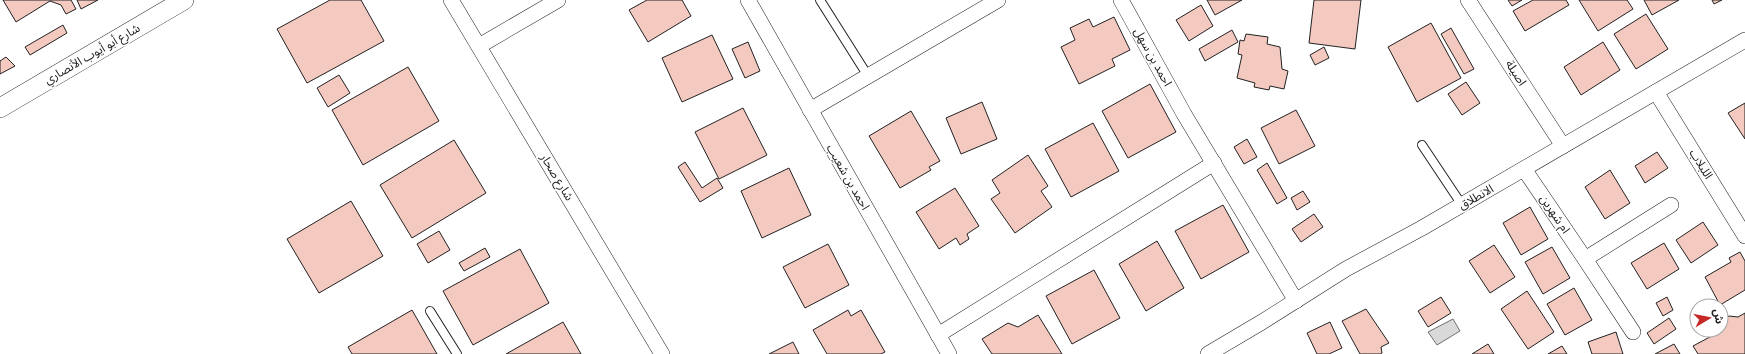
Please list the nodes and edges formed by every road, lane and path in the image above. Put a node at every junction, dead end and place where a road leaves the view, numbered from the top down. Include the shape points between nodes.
1 (184, 0) edge
2 (451, 0) edge
3 (558, 0) edge
4 (748, 0) edge
5 (820, 0) edge
6 (998, 0) edge
7 (1121, 0) edge
8 (1468, 0) edge
9 (1745, 40) edge
10 (479, 46) junction
11 (868, 76) junction
12 (1656, 92) junction
13 (0, 108) edge
14 (810, 110) junction
15 (1422, 145) dead end
16 (1563, 146) junction
17 (1214, 162) junction
18 (1524, 169) junction
19 (1462, 205) junction
20 (1671, 205) dead end
21 (1745, 236) edge
22 (1585, 259) junction
23 (1296, 301) junction
24 (430, 311) dead end
25 (1633, 332) dead end
26 (938, 335) junction
27 (457, 354) edge
28 (662, 354) edge
29 (949, 354) edge
30 (1208, 354) edge

1 - 13 street, شارع أبو أيوب الأنصاري
2 - 10 street, شارع صحار
3 - 10 street
4 - 14 street, احمد بن شعيب
5 - 11 lane
6 - 11 street
7 - 17 street, احمد بن سهل via 1184,114
8 - 16 street, اصيلة
9 - 12 street, الانطلاق
10 - 28 street, شارع صحار
11 - 14 street
12 - 16 street, الانطلاق
12 - 21 street, اللبلاب
14 - 26 street, احمد بن شعيب
15 - 19 lane
16 - 18 street, الانطلاق
17 - 23 street, احمد بن سهل
17 - 26 street
18 - 19 street, الانطلاق
18 - 22 street, ام شهرين
19 - 23 street, الانطلاق via 1346,269
20 - 22 street
22 - 25 street, ام شهرين
23 - 30 street, الانطلاق
24 - 27 lane
26 - 29 street, احمد بن شعيب

